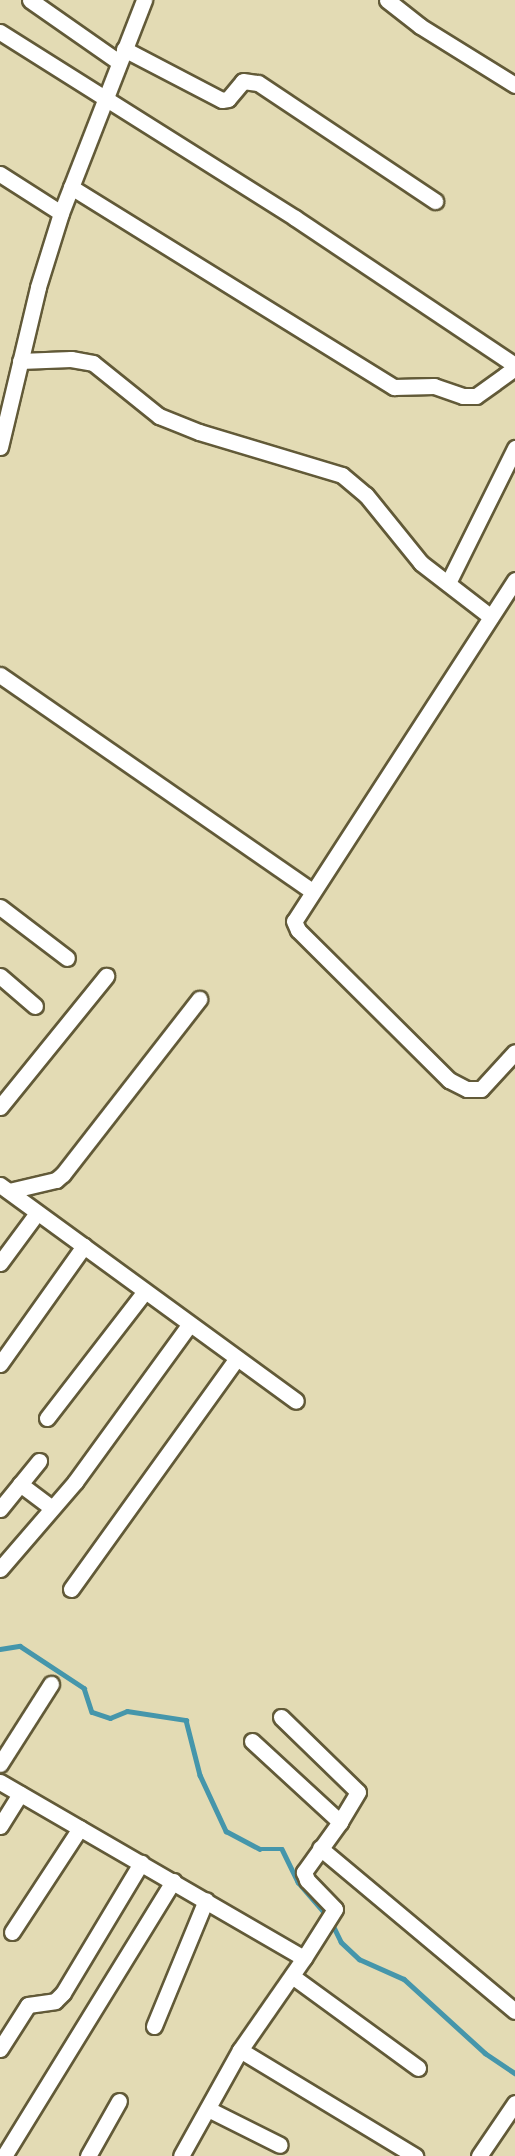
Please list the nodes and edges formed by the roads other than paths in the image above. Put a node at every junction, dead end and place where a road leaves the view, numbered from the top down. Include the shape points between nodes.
1 (30, 0) edge
2 (144, 0) edge
3 (387, 0) edge
4 (0, 32) edge
5 (122, 56) junction
6 (515, 85) edge
7 (104, 100) junction
8 (0, 174) edge
9 (71, 187) junction
10 (435, 201) dead end
11 (61, 213) junction
12 (20, 361) junction
13 (515, 366) edge
14 (4, 415) edge
15 (0, 447) edge
16 (515, 448) edge
17 (515, 580) edge
18 (448, 583) junction
19 (491, 617) junction
20 (0, 675) edge
21 (312, 891) junction
22 (0, 907) edge
23 (67, 958) dead end
24 (0, 976) edge
25 (106, 976) dead end
26 (199, 999) dead end
27 (35, 1006) dead end
28 (515, 1052) edge
29 (0, 1107) edge
30 (4, 1188) edge
31 (37, 1213) junction
32 (84, 1246) junction
33 (0, 1263) edge
34 (145, 1291) junction
35 (190, 1324) junction
36 (237, 1358) junction
37 (0, 1364) edge
38 (296, 1401) dead end
39 (47, 1418) dead end
40 (39, 1461) dead end
41 (20, 1484) junction
42 (52, 1508) junction
43 (0, 1509) edge
44 (0, 1569) edge
45 (71, 1589) dead end
46 (51, 1684) dead end
47 (281, 1717) dead end
48 (252, 1741) dead end
49 (0, 1764) edge
50 (0, 1782) edge
51 (20, 1794) junction
52 (340, 1822) junction
53 (0, 1826) edge
54 (80, 1828) junction
55 (320, 1848) junction
56 (141, 1863) junction
57 (173, 1881) junction
58 (206, 1900) junction
59 (12, 1932) dead end
60 (304, 1958) junction
61 (292, 1976) junction
62 (515, 2011) edge
63 (154, 2026) dead end
64 (0, 2049) edge
65 (240, 2050) junction
66 (418, 2068) dead end
67 (119, 2101) dead end
68 (515, 2103) edge
69 (208, 2109) junction
70 (280, 2145) dead end
71 (4, 2156) edge
72 (88, 2156) edge
73 (181, 2156) edge
74 (415, 2156) edge
75 (479, 2156) edge

1 - 5 street
2 - 5 street
3 - 6 street via 420,26
4 - 7 street
5 - 7 street
5 - 10 street via 222,100 228,99 243,81 258,83
7 - 9 street
7 - 13 street via 295,218
8 - 11 street
9 - 11 street
9 - 13 street via 394,387 434,386 469,397 484,393
11 - 12 street
12 - 14 street
12 - 18 street via 71,359 93,363 159,416 342,475 366,495 408,550
14 - 15 street
16 - 18 street
17 - 19 street
18 - 19 street
19 - 21 street
20 - 21 street
21 - 28 street via 296,916 298,930 449,1080 467,1089 481,1089
22 - 23 street
24 - 27 street
25 - 29 street
26 - 30 street via 63,1174 56,1180
30 - 31 street
31 - 32 street
31 - 33 street
32 - 34 street
32 - 37 street
34 - 35 street
34 - 39 street
35 - 36 street
35 - 42 street
36 - 38 street
36 - 45 street
40 - 41 street
41 - 42 street
41 - 43 street
42 - 44 street
46 - 49 street
47 - 52 street via 358,1791
48 - 52 street
50 - 51 street
51 - 53 street
51 - 54 street
52 - 55 street
54 - 56 street
54 - 59 street
55 - 60 street via 304,1872 314,1889 335,1909 334,1916
55 - 62 street
56 - 57 street
56 - 64 street via 63,1992 55,2001 28,2005
57 - 58 street
57 - 71 street
58 - 60 street
58 - 63 street
60 - 61 street
61 - 65 street
61 - 66 street
65 - 69 street
65 - 74 street
67 - 72 street
68 - 75 street
69 - 70 street
69 - 73 street

